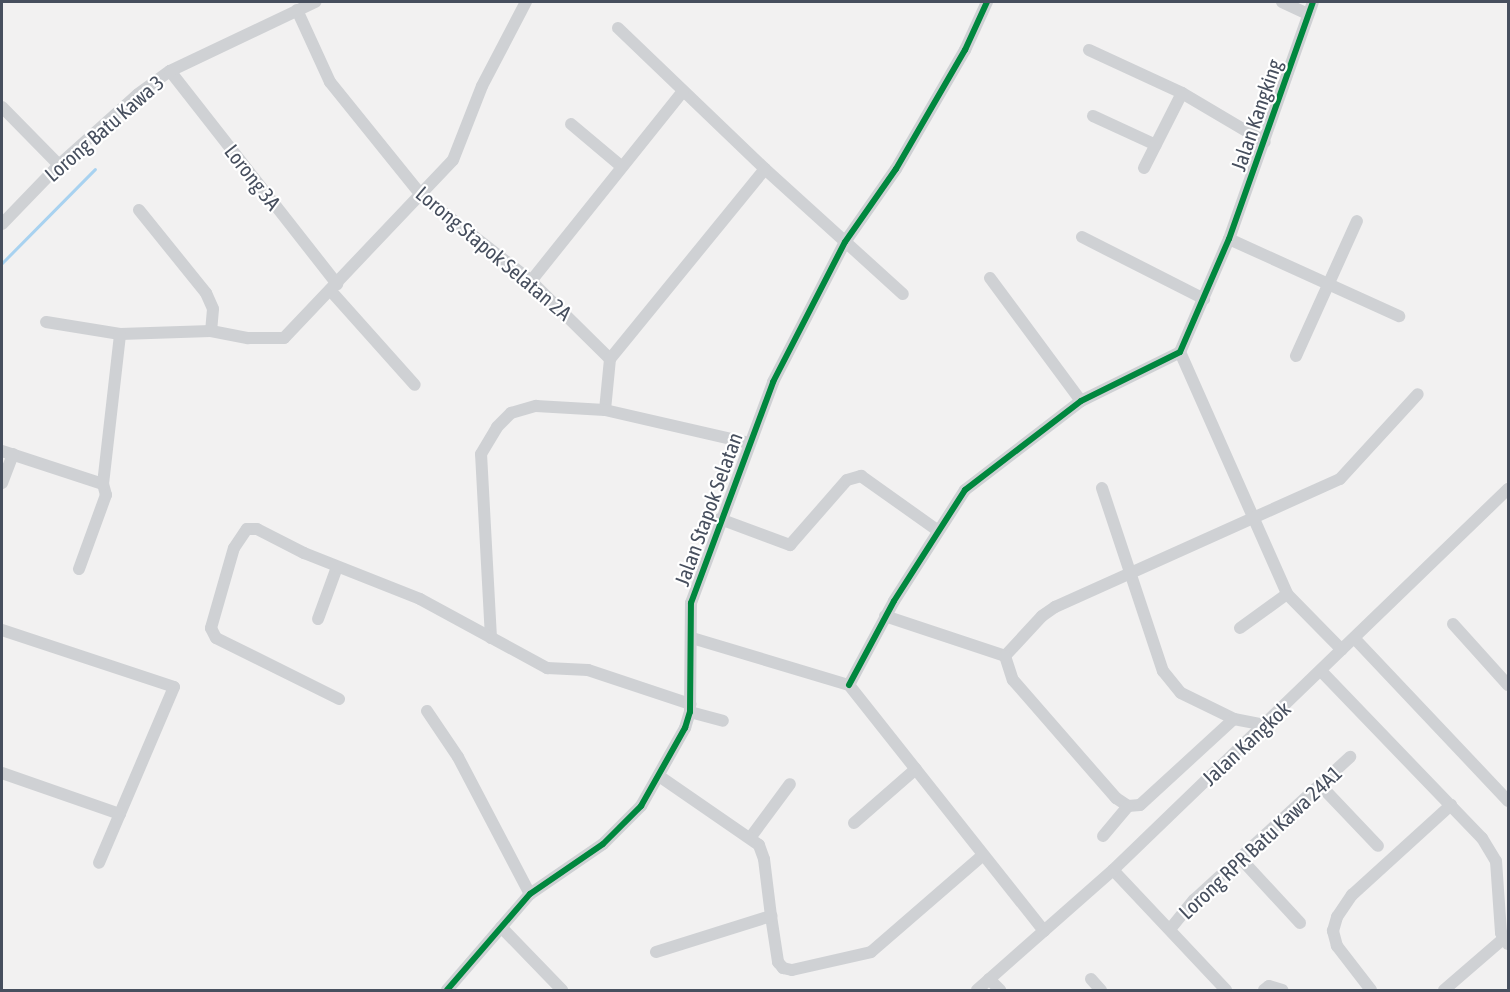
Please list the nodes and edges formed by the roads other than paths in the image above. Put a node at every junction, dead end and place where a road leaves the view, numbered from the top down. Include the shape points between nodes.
1 (315, 2) edge
2 (526, 2) edge
3 (987, 2) edge
4 (1282, 2) edge
5 (1313, 2) edge
6 (297, 10) junction
7 (1308, 14) junction
8 (618, 28) dead end
9 (1089, 50) dead end
10 (170, 71) junction
11 (683, 91) junction
12 (1182, 93) junction
13 (2, 107) edge
14 (1093, 116) dead end
15 (572, 124) dead end
16 (1264, 142) junction
17 (1156, 145) junction
18 (59, 165) junction
19 (621, 166) junction
20 (1144, 168) dead end
21 (765, 169) junction
22 (422, 196) junction
23 (139, 210) dead end
24 (1357, 221) dead end
25 (2, 224) edge
26 (1082, 237) dead end
27 (1229, 239) junction
28 (845, 242) junction
29 (990, 278) dead end
30 (531, 281) junction
31 (1329, 283) junction
32 (334, 287) junction
33 (903, 294) dead end
34 (1204, 299) junction
35 (1399, 316) dead end
36 (46, 322) dead end
37 (210, 331) junction
38 (120, 334) junction
39 (1180, 352) junction
40 (1296, 356) dead end
41 (610, 358) junction
42 (414, 385) dead end
43 (1418, 394) dead end
44 (1082, 401) junction
45 (605, 410) junction
46 (748, 443) junction
47 (7, 452) edge
48 (2, 483) edge
49 (103, 484) junction
50 (1102, 488) dead end
51 (1509, 489) edge
52 (720, 519) junction
53 (1251, 519) junction
54 (936, 530) junction
55 (337, 567) junction
56 (79, 569) dead end
57 (1129, 574) junction
58 (1287, 594) junction
59 (885, 616) junction
60 (318, 619) dead end
61 (1453, 624) dead end
62 (1240, 628) dead end
63 (2, 630) edge
64 (490, 638) junction
65 (692, 638) junction
66 (1355, 639) junction
67 (1342, 650) junction
68 (1005, 656) junction
69 (1322, 672) junction
70 (849, 685) junction
71 (1509, 685) edge
72 (339, 699) dead end
73 (690, 708) junction
74 (427, 711) dead end
75 (1234, 719) junction
76 (723, 721) dead end
77 (1264, 725) junction
78 (1350, 757) dead end
79 (916, 769) junction
80 (2, 773) edge
81 (659, 776) junction
82 (790, 784) dead end
83 (1320, 785) junction
84 (1509, 801) edge
85 (1451, 805) junction
86 (1128, 806) junction
87 (120, 814) junction
88 (854, 823) dead end
89 (1103, 836) dead end
90 (750, 838) junction
91 (1378, 846) dead end
92 (983, 855) junction
93 (1240, 859) junction
94 (99, 863) dead end
95 (1113, 870) junction
96 (530, 894) junction
97 (771, 916) junction
98 (1300, 923) dead end
99 (501, 927) junction
100 (1171, 928) junction
101 (1044, 931) junction
102 (1506, 941) edge
103 (656, 952) dead end
104 (989, 979) junction
105 (1091, 979) dead end
106 (447, 990) edge
107 (562, 990) edge
108 (977, 990) edge
109 (1000, 990) edge
110 (1101, 990) edge
111 (1226, 990) edge
112 (1264, 990) edge
113 (1282, 990) edge
114 (1371, 990) edge
115 (1444, 990) edge

1 - 6 street, Lorong Batu Kawa 3
2 - 22 street via 482,86 453,160
3 - 28 street, Jalan Stapok Selatan via 964,51 896,169
4 - 7 street
5 - 7 street, Jalan Kangking
6 - 10 street, Lorong Batu Kawa 3
6 - 22 street, Lorong Stapok Selatan 2A via 330,82
7 - 16 street, Jalan Kangking
8 - 11 street
9 - 12 street
10 - 18 street, Lorong Batu Kawa 3 via 138,94
10 - 32 street, Lorong 3A
11 - 19 street
11 - 21 street
12 - 16 street
12 - 17 street
13 - 18 street
14 - 17 street
15 - 19 street
16 - 27 street, Jalan Kangking
17 - 20 street
18 - 25 street, Lorong Batu Kawa 3
19 - 30 street
21 - 28 street
21 - 41 street
22 - 30 street, Lorong Stapok Selatan 2A
22 - 32 street
23 - 37 street via 206,293 213,309
24 - 31 street
26 - 34 street
27 - 31 street
27 - 34 street, Jalan Kangking
28 - 33 street
28 - 46 street, Jalan Stapok Selatan via 773,382
29 - 44 street
30 - 41 street, Lorong Stapok Selatan 2A
31 - 35 street
31 - 40 street
32 - 37 street via 284,338 248,338
32 - 42 street, Lorong 3A
34 - 39 street, Jalan Kangking
36 - 38 street
37 - 38 street
38 - 49 street
39 - 44 street
39 - 53 street
41 - 45 street
43 - 53 street via 1340,479
44 - 54 street via 965,490
45 - 46 street
45 - 64 street via 561,405 523,408 511,413 488,440 481,454 481,470
46 - 52 street, Jalan Stapok Selatan
47 - 48 street
47 - 49 street
49 - 56 street via 103,506
50 - 57 street
51 - 66 street, Jalan Kangkok
52 - 54 street via 790,545 847,480 861,476
52 - 65 street, Jalan Stapok Selatan via 691,603
53 - 57 street
53 - 58 street
54 - 59 street
55 - 60 street
55 - 64 street via 420,599
55 - 72 street via 257,529 247,529 234,548 212,628 216,638 228,646
57 - 68 street via 1042,616
57 - 75 street via 1163,671 1181,693
58 - 62 street
58 - 67 street
59 - 68 street
59 - 70 street
61 - 71 street
63 - 87 street via 174,687
64 - 73 street via 547,668 588,670
65 - 70 street
65 - 73 street, Jalan Stapok Selatan
66 - 67 street, Jalan Kangkok
66 - 84 street
67 - 69 street, Jalan Kangkok
68 - 86 street via 1013,680 1116,798
69 - 77 street, Jalan Kangkok
69 - 85 street
70 - 79 street
73 - 76 street
73 - 81 street, Jalan Stapok Selatan
74 - 96 street via 458,757
75 - 77 street
75 - 86 street via 1140,805
77 - 95 street, Jalan Kangkok
78 - 83 street, Lorong RPR Batu Kawa 24A1
79 - 88 street
79 - 92 street
80 - 87 street
81 - 90 street
81 - 96 street, Jalan Stapok Selatan via 641,806 603,844
82 - 90 street
83 - 91 street
83 - 93 street, Lorong RPR Batu Kawa 24A1
85 - 102 street via 1482,838 1496,861 1496,899
85 - 114 street via 1352,895 1337,917 1333,931 1338,946
86 - 89 street
87 - 94 street
90 - 97 street via 764,859
92 - 97 street via 871,952 783,969 778,962
92 - 101 street
93 - 98 street
93 - 100 street, Lorong RPR Batu Kawa 24A1 via 1194,900
95 - 100 street
95 - 101 street, Jalan Kangkok
96 - 99 street, Jalan Stapok Selatan
97 - 103 street
99 - 106 street, Jalan Stapok Selatan
99 - 107 street
100 - 111 street
101 - 104 street, Jalan Kangkok
102 - 115 street
104 - 108 street, Jalan Kangkok
104 - 109 street
105 - 110 street
112 - 113 street via 1269,986

